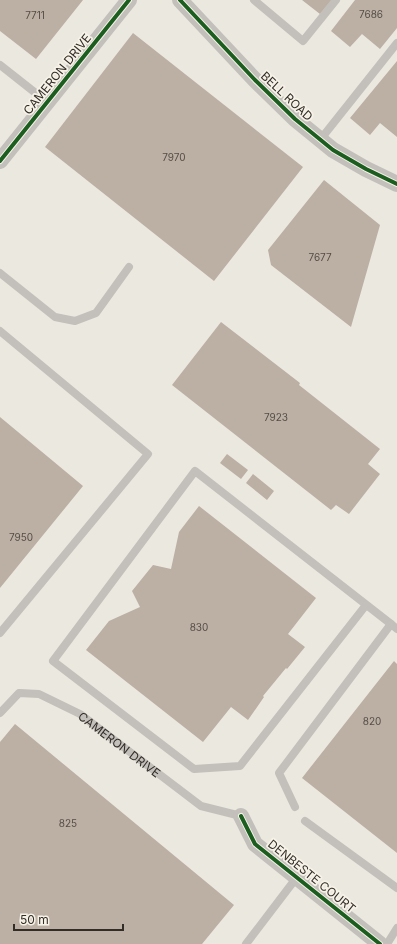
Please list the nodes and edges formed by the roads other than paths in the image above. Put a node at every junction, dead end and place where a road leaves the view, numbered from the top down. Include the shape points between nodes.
1 (129, 0) edge
2 (180, 0) edge
3 (254, 0) edge
4 (336, 0) edge
5 (397, 43) edge
6 (0, 66) edge
7 (47, 102) junction
8 (320, 140) junction
9 (0, 161) edge
10 (397, 184) edge
11 (129, 267) dead end
12 (0, 273) edge
13 (0, 331) edge
14 (366, 605) junction
15 (394, 627) edge
16 (0, 633) edge
17 (0, 713) edge
18 (295, 807) dead end
19 (241, 816) joint
20 (305, 821) dead end
21 (297, 878) junction
22 (397, 888) edge
23 (397, 928) edge
24 (246, 944) edge
25 (380, 944) edge
26 (387, 944) edge

1 - 7 street, CAMERON DRIVE
2 - 8 street, BELL ROAD via 255,80
3 - 4 lane via 303,41
5 - 8 lane
6 - 7 lane
7 - 9 street, CAMERON DRIVE
8 - 10 street, BELL ROAD via 366,169
11 - 12 lane via 96,313 75,321 55,316
13 - 16 lane via 148,454
14 - 14 lane via 195,471 53,661 194,769 240,766
14 - 15 lane
15 - 18 lane via 279,773
17 - 19 lane, CAMERON DRIVE via 19,693 39,694 80,714 202,806
19 - 21 street, DENBESTE COURT via 255,844
20 - 22 lane
21 - 24 lane
21 - 25 street, DENBESTE COURT
23 - 26 lane

